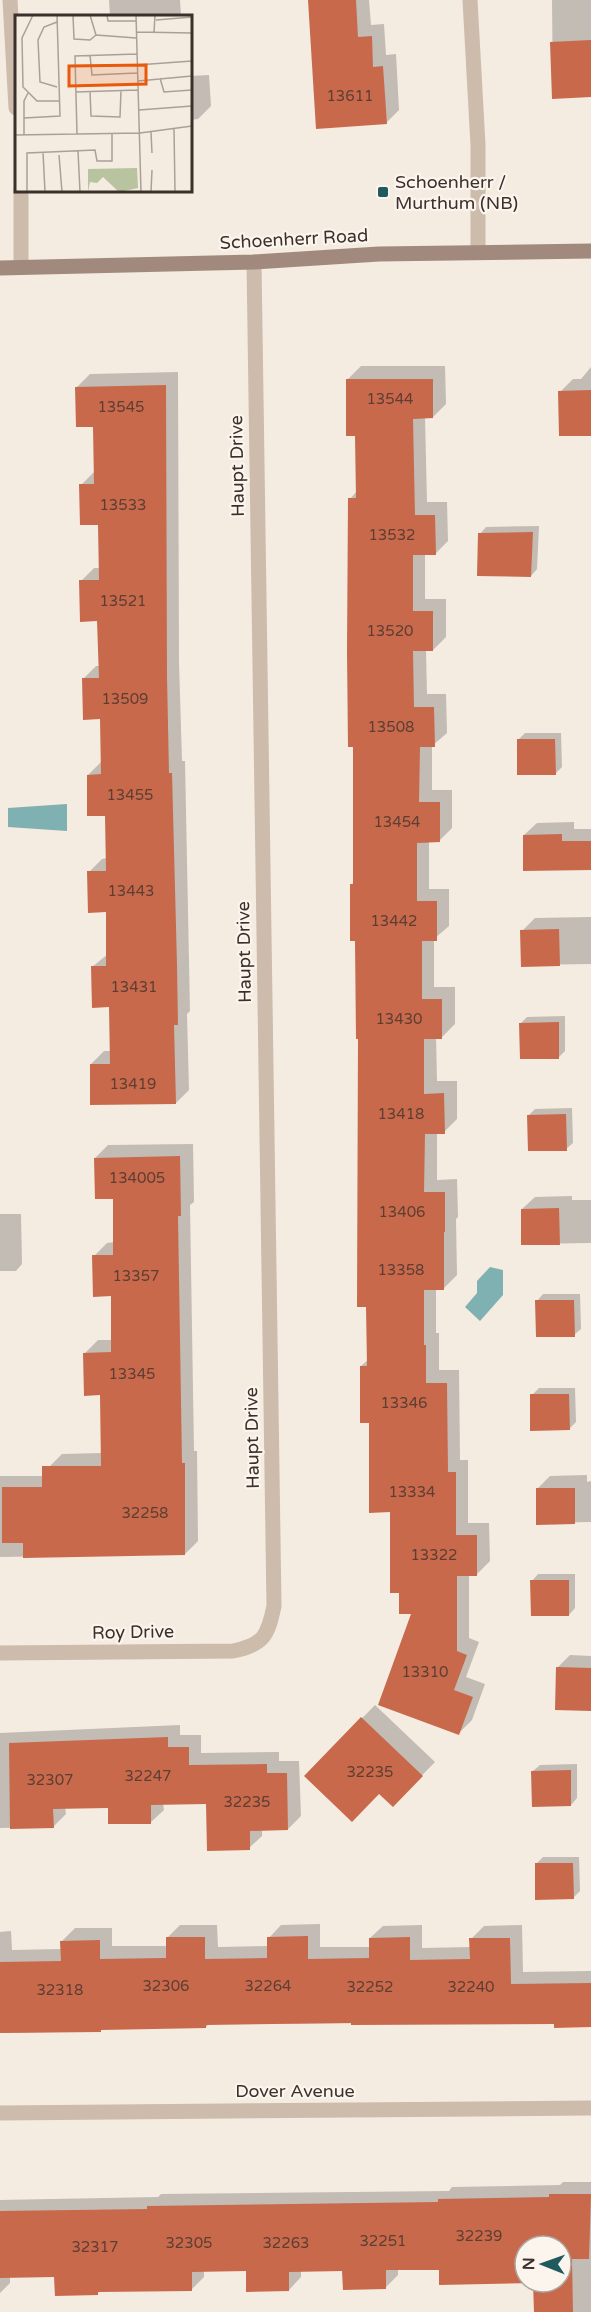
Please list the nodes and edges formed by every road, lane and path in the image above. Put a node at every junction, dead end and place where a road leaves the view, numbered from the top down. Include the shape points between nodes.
1 (10, 0) edge
2 (470, 0) edge
3 (15, 90) edge
4 (21, 192) edge
5 (591, 251) edge
6 (478, 252) junction
7 (254, 262) junction
8 (21, 267) junction
9 (0, 268) edge
10 (263, 1639) joint
11 (0, 1653) edge
12 (591, 2108) edge
13 (0, 2112) edge

1 - 3 street
2 - 6 street via 478,152
4 - 8 street
5 - 6 main road, Schoenherr Road
6 - 7 main road, Schoenherr Road
7 - 8 main road, Schoenherr Road
7 - 10 street, Haupt Drive via 274,1606
8 - 9 main road, Schoenherr Road
10 - 11 street, Roy Drive via 233,1651
12 - 13 street, Dover Avenue

